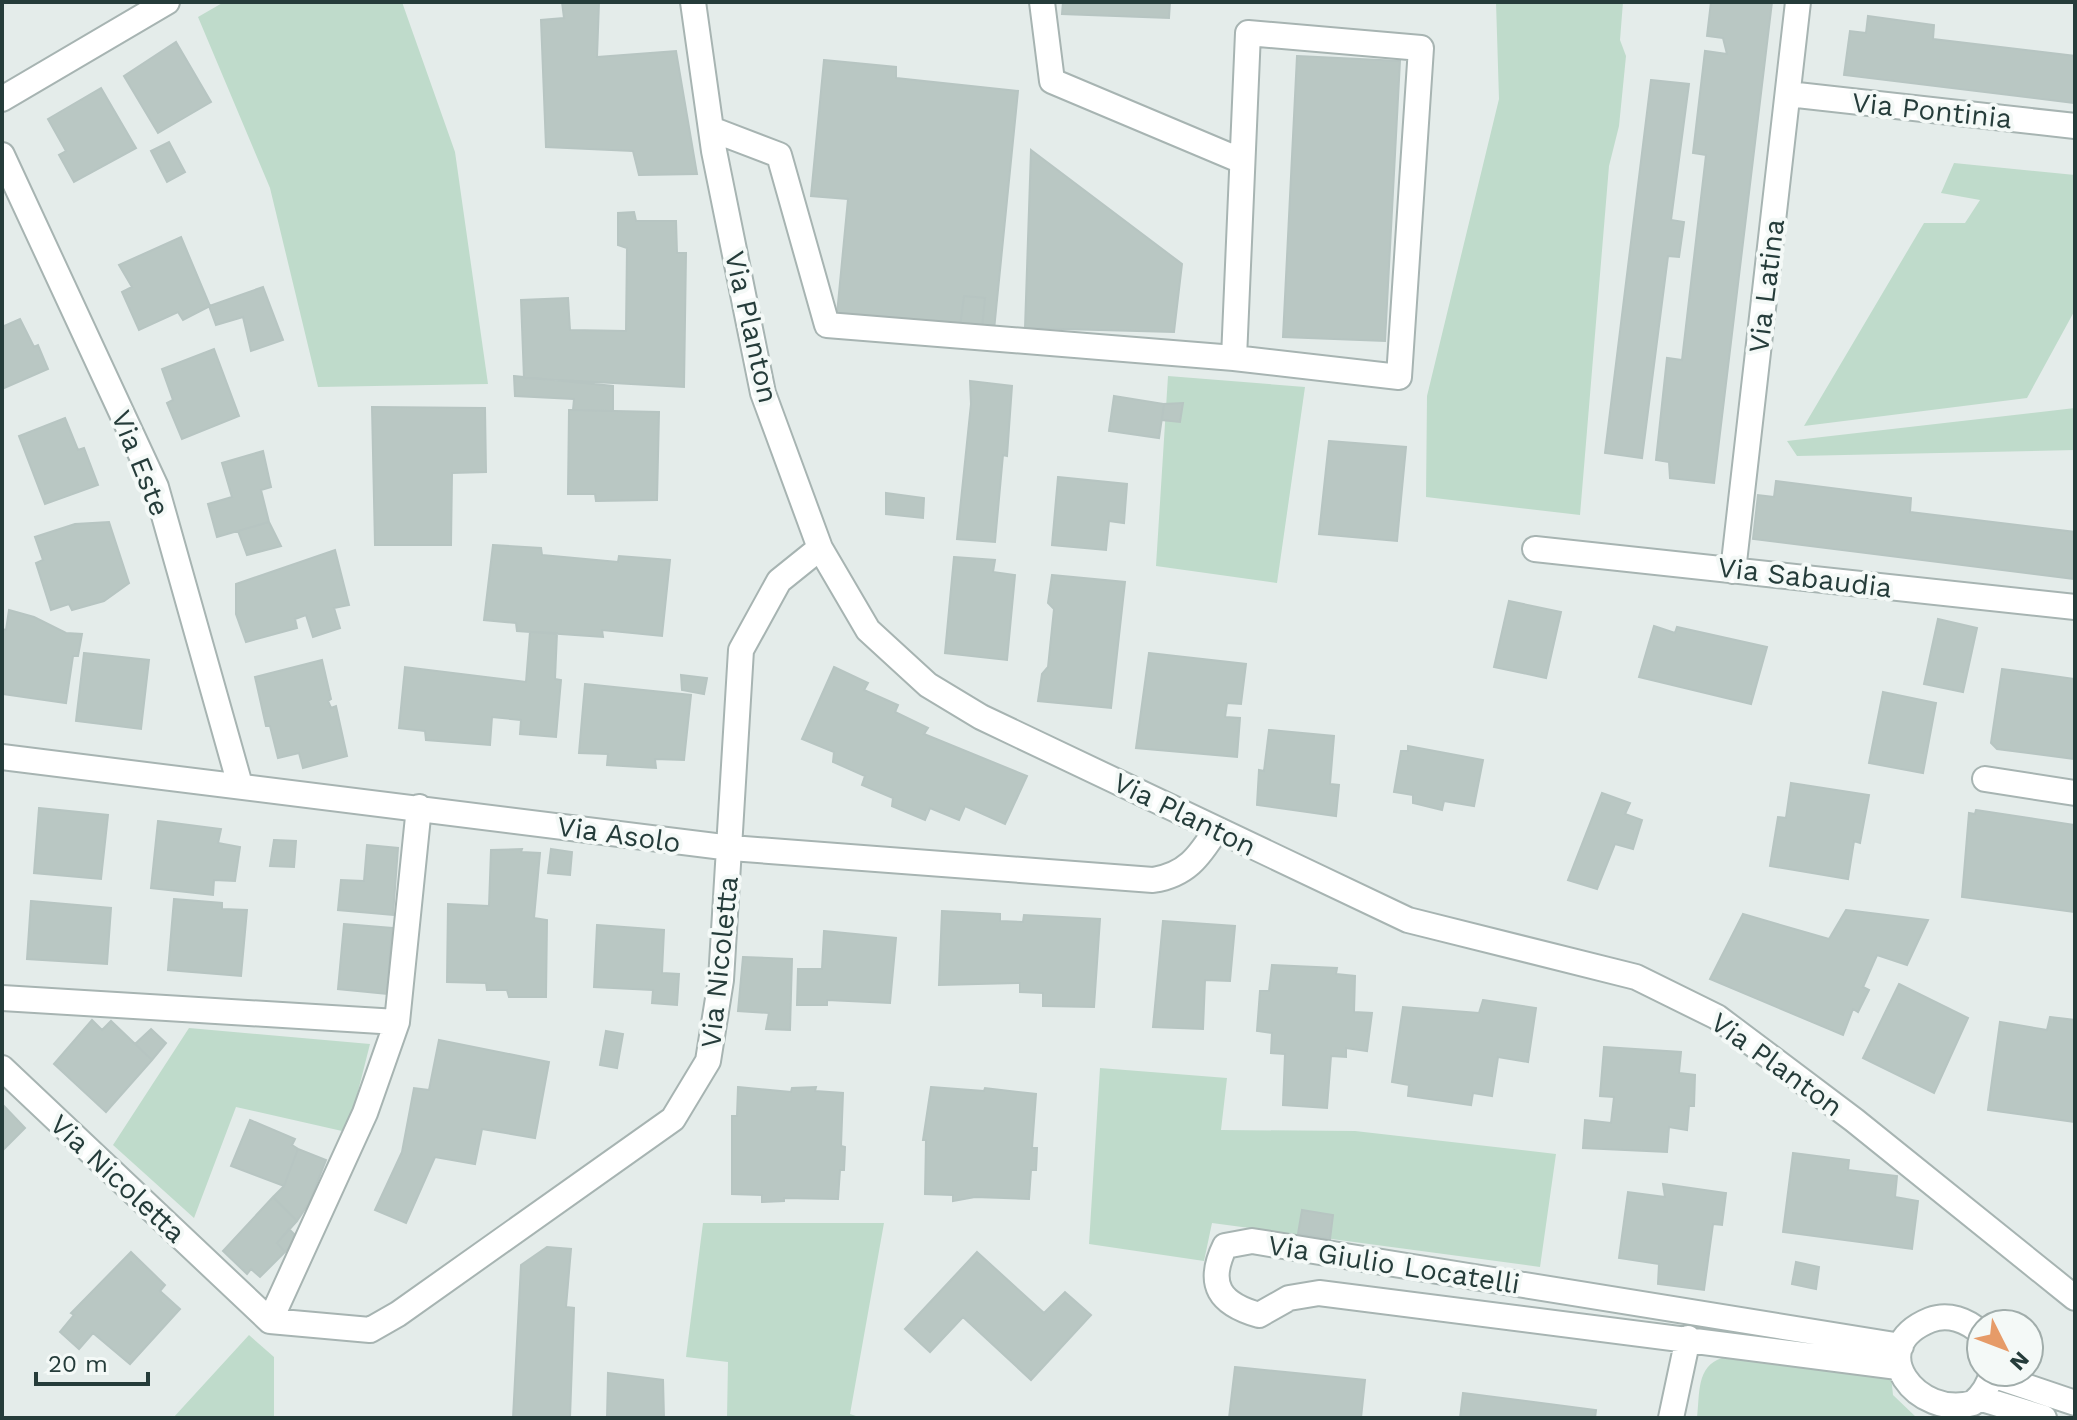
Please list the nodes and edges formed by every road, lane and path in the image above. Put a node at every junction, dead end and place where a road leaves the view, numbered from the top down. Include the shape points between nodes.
1 (167, 2) edge
2 (693, 2) edge
3 (1042, 2) edge
4 (1798, 2) edge
5 (1788, 94) junction
6 (2, 99) edge
7 (2075, 126) edge
8 (711, 129) junction
9 (2, 155) edge
10 (1242, 161) junction
11 (1234, 358) junction
12 (820, 548) junction
13 (1535, 549) dead end
14 (1733, 571) junction
15 (2075, 607) edge
16 (2, 757) edge
17 (1985, 779) dead end
18 (240, 785) junction
19 (2075, 793) edge
20 (419, 807) junction
21 (1216, 830) junction
22 (731, 848) junction
23 (2, 998) edge
24 (397, 1022) junction
25 (2, 1068) edge
26 (2075, 1298) edge
27 (270, 1321) junction
28 (1965, 1322) edge
29 (1688, 1338) junction
30 (1899, 1357) junction
31 (1984, 1388) edge
32 (2032, 1388) edge
33 (1979, 1398) junction
34 (2075, 1403) edge
35 (1934, 1415) edge
36 (1671, 1418) edge
37 (2044, 1418) edge

1 - 6 street
2 - 8 street, Via Planton
3 - 10 street via 1052,81
4 - 5 street, Via Latina
5 - 7 street, Via Pontinia
5 - 14 street, Via Latina
8 - 11 street via 779,155 827,325
8 - 12 street, Via Planton via 763,393
9 - 18 street, Via Este via 156,487
10 - 11 street
10 - 11 street via 1248,33 1421,48 1399,377
12 - 21 street, Via Planton via 868,630 928,685 981,717
12 - 22 street, Via Nicoletta via 779,581 741,650
13 - 14 street, Via Sabaudia
14 - 15 street, Via Sabaudia
16 - 18 street, Via Asolo
17 - 19 street
18 - 20 street, Via Asolo
20 - 22 street, Via Asolo
20 - 24 street
21 - 22 street, Via Asolo via 1181,874 1153,880
21 - 26 street, Via Planton via 1408,920 1636,977 1717,1017
22 - 27 street, Via Nicoletta via 721,980 708,1061 673,1119 370,1330
23 - 24 street
24 - 27 street via 365,1113
25 - 27 street, Via Nicoletta
28 - 30 street via 1936,1317 1922,1323
29 - 30 street, Via Giulio Locatelli
29 - 30 street, Via Giulio Locatelli via 1319,1293 1289,1298 1259,1315 1235,1308 1217,1288 1215,1267 1225,1246 1252,1241
29 - 36 street
30 - 35 street via 1908,1395
31 - 33 street
32 - 34 street
33 - 35 street via 1966,1408
33 - 37 street

